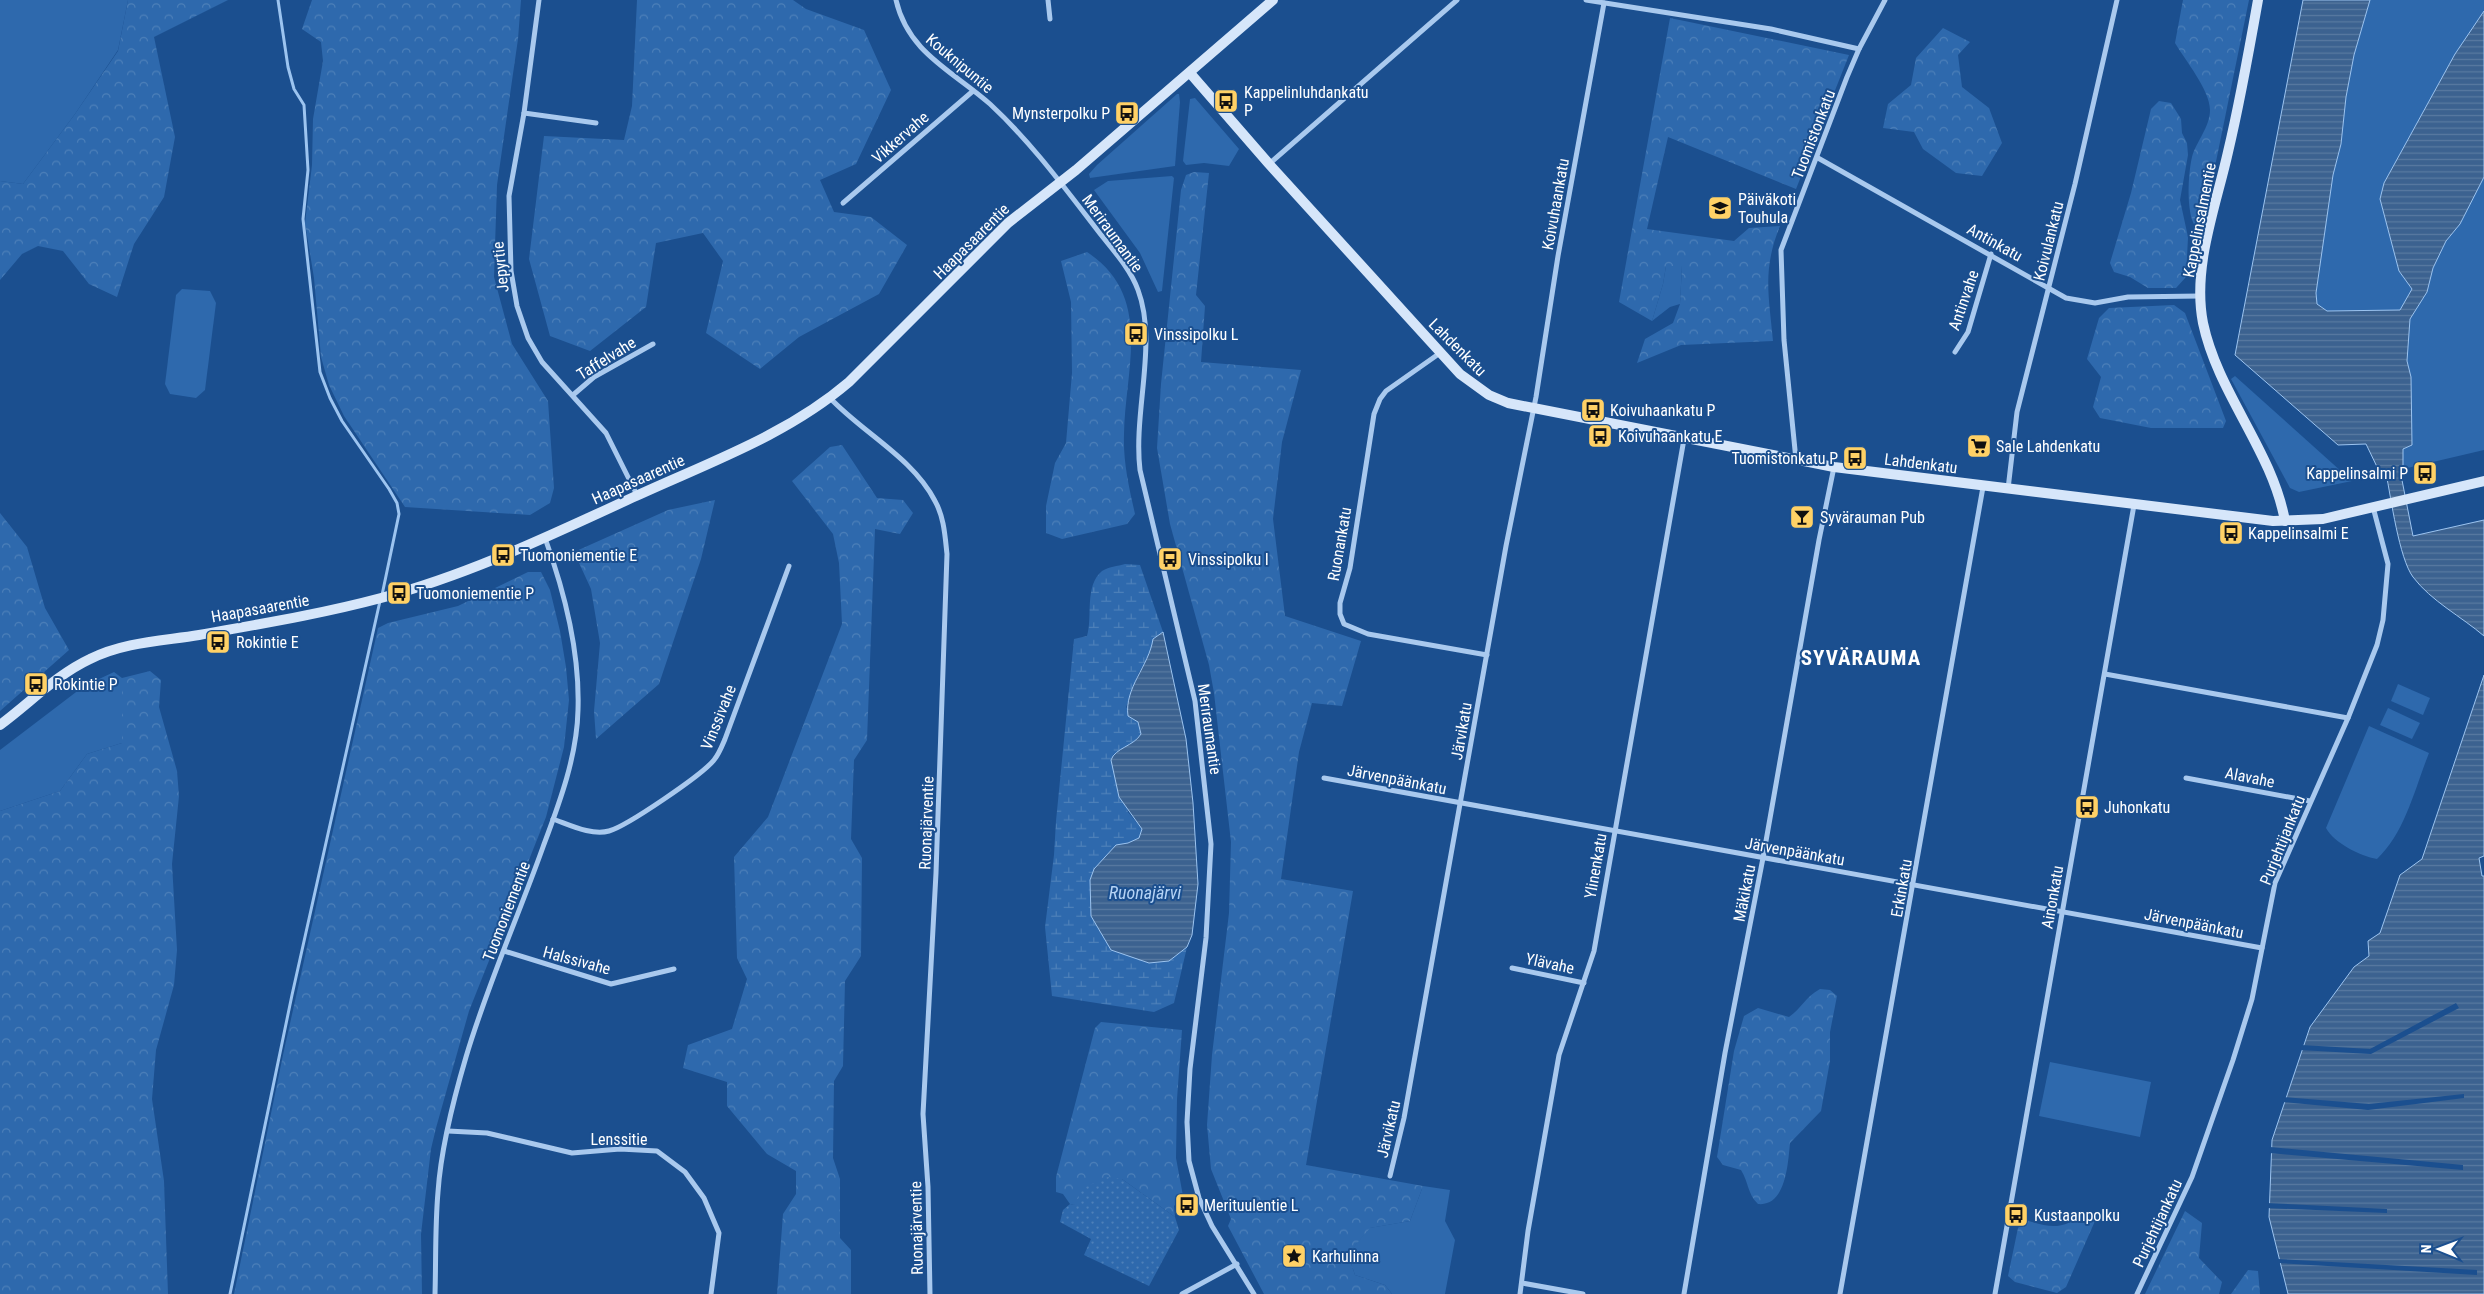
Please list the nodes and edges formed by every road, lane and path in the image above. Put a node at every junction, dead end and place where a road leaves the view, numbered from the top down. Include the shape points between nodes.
1 (539, 0) edge
2 (896, 0) edge
3 (1048, 0) edge
4 (1273, 0) edge
5 (1457, 0) edge
6 (1586, 0) edge
7 (1885, 0) edge
8 (2117, 0) edge
9 (2258, 0) edge
10 (1604, 3) junction
11 (1050, 20) dead end
12 (1859, 49) junction
13 (1190, 73) junction
14 (973, 91) junction
15 (524, 113) junction
16 (596, 123) dead end
17 (1818, 158) junction
18 (1269, 164) junction
19 (1060, 183) junction
20 (843, 203) dead end
21 (1991, 254) junction
22 (2050, 287) junction
23 (2200, 296) junction
24 (653, 344) dead end
25 (1955, 352) dead end
26 (1440, 353) junction
27 (573, 395) junction
28 (830, 398) junction
29 (1533, 409) junction
30 (1684, 439) junction
31 (1796, 460) junction
32 (1834, 467) junction
33 (2484, 481) edge
34 (1983, 487) junction
35 (2008, 490) junction
36 (638, 495) junction
37 (2134, 505) junction
38 (2373, 506) junction
39 (2285, 521) junction
40 (545, 538) junction
41 (789, 566) dead end
42 (1487, 655) junction
43 (2105, 674) junction
44 (2348, 718) junction
45 (0, 725) edge
46 (1324, 778) dead end
47 (2186, 778) dead end
48 (2310, 801) junction
49 (1461, 804) junction
50 (553, 820) junction
51 (1613, 832) junction
52 (1763, 858) junction
53 (1914, 886) junction
54 (2063, 910) junction
55 (2262, 948) junction
56 (504, 951) junction
57 (1512, 968) dead end
58 (674, 969) dead end
59 (1584, 983) junction
60 (448, 1131) junction
61 (1390, 1176) dead end
62 (1237, 1264) junction
63 (1522, 1283) junction
64 (435, 1294) edge
65 (711, 1294) edge
66 (930, 1294) edge
67 (1182, 1294) edge
68 (1254, 1294) edge
69 (1520, 1294) edge
70 (1583, 1294) edge
71 (1684, 1294) edge
72 (1840, 1294) edge
73 (1995, 1294) edge
74 (2138, 1294) edge

1 - 15 street, Jepyrtie
2 - 14 street, Kouknipuntie via 916,44
3 - 11 street
4 - 13 main road, Haapasaarentie
5 - 18 street
6 - 10 street
7 - 12 street, Tuomistonkatu
8 - 22 street, Koivulankatu
9 - 23 main road, Kappelinsalmentie via 2244,80 2204,254
10 - 12 street via 1771,29
10 - 29 street, Koivuhaankatu
12 - 17 street, Tuomistonkatu
13 - 18 main road, Lahdenkatu
13 - 19 main road, Haapasaarentie
14 - 19 street, Kouknipuntie via 1011,125
14 - 20 street, Vikkervahe
15 - 16 street
15 - 27 street, Jepyrtie via 509,196 511,271 517,306 528,338 542,362
17 - 21 street, Antinkatu
17 - 31 street, Tuomistonkatu via 1786,236 1781,258 1784,340
18 - 26 main road, Lahdenkatu
19 - 28 main road, Haapasaarentie via 1008,223 895,338
19 - 62 street, Meriraumantie via 1128,270 1143,304 1146,323 1139,412 1140,470 1195,701 1211,844 1209,903 1190,1069 1189,1161 1199,1198 1212,1226
21 - 22 street, Antinkatu
21 - 25 street, Antinvahe via 1968,332
22 - 23 street, Antinkatu via 2066,298 2095,303 2128,297
22 - 35 street, Koivulankatu via 2017,412
23 - 39 main road, Kappelinsalmentie via 2203,323 2214,361 2272,477
24 - 27 street, Taffelvahe via 594,377
26 - 29 main road, Lahdenkatu via 1466,380 1488,395
26 - 42 street, Ruonankatu via 1386,391 1374,414 1340,614 1344,624 1368,634
27 - 36 street, Jepyrtie via 606,433
28 - 36 main road, Haapasaarentie via 787,427
28 - 66 street, Ruonajärventie via 923,483 936,502 947,554 936,873 923,1114
29 - 30 main road, Lahdenkatu
29 - 42 street, Järvikatu
30 - 31 main road, Lahdenkatu
30 - 51 street, Ylinenkatu
31 - 32 main road, Lahdenkatu
32 - 34 main road, Lahdenkatu
32 - 52 street, Mäkikatu
33 - 38 main road, Lahdenkatu
34 - 35 main road, Lahdenkatu
34 - 53 street, Erkinkatu
35 - 37 main road, Lahdenkatu
36 - 40 main road, Haapasaarentie
37 - 39 main road, Lahdenkatu
37 - 43 street, Ainonkatu
38 - 39 main road, Lahdenkatu via 2322,519
38 - 44 street, Purjehtijankatu via 2388,564 2387,590 2376,646
40 - 45 main road, Haapasaarentie via 469,570 381,598 304,616 135,644 92,658 54,682
40 - 50 street, Tuomoniementie via 565,600 578,688 575,739
41 - 50 street, Vinssivahe via 715,760 626,824 608,831 586,830
42 - 49 street, Järvikatu
43 - 44 street
43 - 54 street, Ainonkatu
44 - 48 street, Purjehtijankatu
46 - 49 street, Järvenpäänkatu
47 - 48 street, Alavahe
48 - 55 street, Purjehtijankatu via 2275,883
49 - 51 street, Järvenpäänkatu
49 - 61 street, Järvikatu via 1404,1118
50 - 56 street, Tuomoniementie
51 - 52 street, Järvenpäänkatu
51 - 59 street, Ylinenkatu via 1594,951
52 - 53 street, Järvenpäänkatu
52 - 71 street, Mäkikatu
53 - 54 street, Järvenpäänkatu
53 - 72 street, Erkinkatu
54 - 55 street, Järvenpäänkatu
54 - 73 street, Ainonkatu
55 - 74 street, Purjehtijankatu via 2252,999 2192,1177
56 - 58 street, Halssivahe via 611,984
56 - 60 street, Tuomoniementie via 465,1059
57 - 59 street, Ylävahe
59 - 63 street, Ylinenkatu via 1560,1055 1528,1231
60 - 64 street, Tuomoniementie via 438,1190
60 - 65 street, Lenssitie via 487,1133 572,1152 657,1151 686,1172 704,1198 719,1233
62 - 67 street
62 - 68 street, Meriraumantie
63 - 69 street, Ylinenkatu
63 - 70 street

